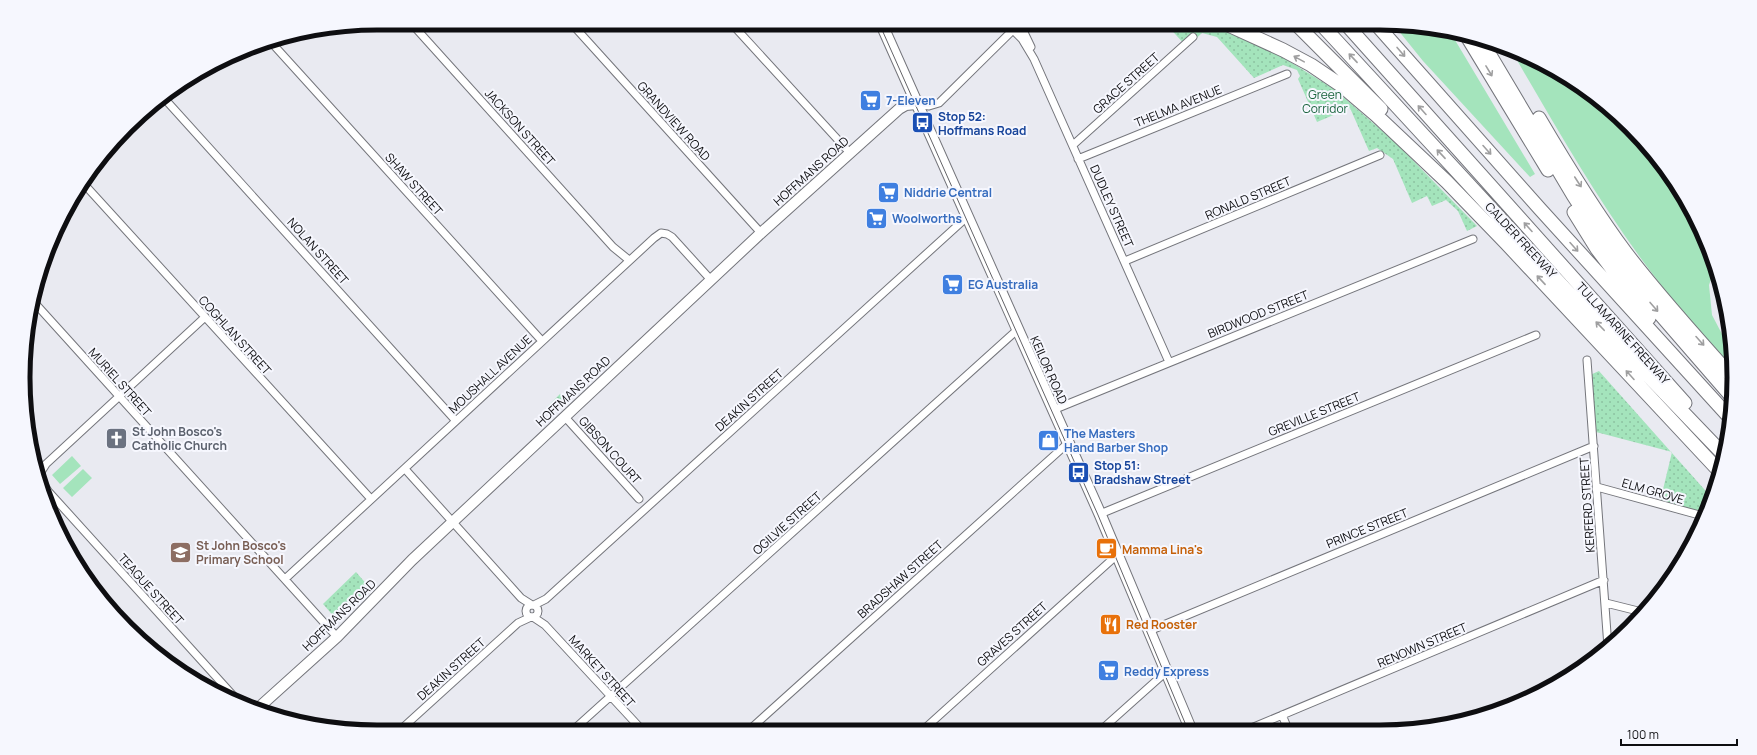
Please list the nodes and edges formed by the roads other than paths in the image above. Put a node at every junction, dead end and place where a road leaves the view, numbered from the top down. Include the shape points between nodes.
1 (417, 30) edge
2 (577, 30) edge
3 (737, 30) edge
4 (884, 30) edge
5 (1013, 30) joint
6 (1024, 30) edge
7 (1239, 30) edge
8 (1302, 30) edge
9 (1326, 30) edge
10 (1351, 30) edge
11 (1381, 30) edge
12 (1193, 37) dead end
13 (1471, 42) edge
14 (274, 46) edge
15 (1485, 46) edge
16 (1497, 50) edge
17 (1034, 59) junction
18 (1287, 74) dead end
19 (167, 101) edge
20 (916, 104) junction
21 (1073, 145) junction
22 (850, 153) junction
23 (1380, 155) dead end
24 (1078, 159) junction
25 (1447, 182) junction
26 (87, 187) edge
27 (967, 217) junction
28 (761, 233) junction
29 (1473, 239) dead end
30 (1125, 261) junction
31 (627, 262) junction
32 (711, 280) junction
33 (38, 307) edge
34 (204, 318) junction
35 (1017, 330) junction
36 (1536, 335) dead end
37 (542, 341) junction
38 (1587, 360) dead end
39 (1169, 362) junction
40 (1727, 372) edge
41 (1702, 386) junction
42 (1726, 391) edge
43 (119, 397) junction
44 (1656, 404) junction
45 (1053, 410) junction
46 (1725, 412) edge
47 (565, 417) junction
48 (456, 421) junction
49 (1721, 441) edge
50 (1068, 443) junction
51 (1594, 446) junction
52 (1719, 450) edge
53 (1715, 467) edge
54 (42, 468) edge
55 (405, 469) junction
56 (1713, 473) edge
57 (1597, 487) junction
58 (49, 492) edge
59 (371, 499) junction
60 (639, 499) dead end
61 (1100, 514) junction
62 (1699, 515) edge
63 (453, 521) junction
64 (1117, 555) junction
65 (285, 579) junction
66 (1604, 580) junction
67 (1606, 602) junction
68 (532, 611) junction
69 (1637, 611) edge
70 (1149, 631) junction
71 (337, 637) junction
72 (1608, 640) edge
73 (1166, 671) junction
74 (230, 692) edge
75 (611, 696) junction
76 (261, 705) edge
77 (1282, 715) junction
78 (406, 725) edge
79 (579, 725) edge
80 (638, 725) edge
81 (755, 725) edge
82 (928, 725) edge
83 (1107, 725) edge
84 (1189, 725) edge
85 (1260, 725) edge
86 (1286, 725) edge

1 - 31 street, JACKSON STREET
2 - 28 street, GRANDVIEW ROAD
3 - 22 street
4 - 20 main road, KEILOR ROAD
5 - 17 street, DUDLEY STREET via 1022,39
5 - 20 street via 939,103 929,106
6 - 17 street, DUDLEY STREET
25 -> 7 highway via 1376,115 1332,79 1283,50
8 - 25 highway via 1361,88
52 -> 9 highway, CALDER FREEWAY via 1581,306
49 -> 10 highway, TULLAMARINE FREEWAY
11 -> 41 highway, TULLAMARINE FREEWAY
12 - 21 street, GRACE STREET
13 -> 41 highway via 1597,249
14 - 37 street, SHAW STREET
15 -> 42 highway via 1602,240 1634,284
16 -> 40 highway via 1567,165 1626,252 1676,315
17 - 21 street, DUDLEY STREET
18 - 24 street, THELMA AVENUE
19 - 48 street, NOLAN STREET
20 - 22 main road, HOFFMANS ROAD via 899,109
20 - 27 main road, KEILOR ROAD
21 - 24 street, DUDLEY STREET
22 - 28 main road, HOFFMANS ROAD
23 - 30 street, RONALD STREET
24 - 30 street, DUDLEY STREET
44 -> 25 highway
26 - 34 street, COGHLAN STREET
27 - 35 main road, KEILOR ROAD
27 - 68 street, DEAKIN STREET
28 - 32 main road, HOFFMANS ROAD
29 - 39 street, BIRDWOOD STREET
30 - 39 street, DUDLEY STREET
31 - 32 street, MOUSHALL AVENUE via 658,236 667,234
31 - 37 street, MOUSHALL AVENUE
32 - 47 main road, HOFFMANS ROAD
33 - 43 street, MURIEL STREET
34 - 43 street
34 - 59 street, COGHLAN STREET
35 - 45 main road, KEILOR ROAD
35 - 75 street, OGILVIE STREET
36 - 61 street, GREVILLE STREET
37 - 48 street, MOUSHALL AVENUE
38 - 51 street, KERFERD STREET
39 - 45 street, BIRDWOOD STREET
41 - 46 highway, TULLAMARINE FREEWAY
43 - 54 street
43 - 65 street, MURIEL STREET
44 - 53 highway
44 - 56 highway
45 - 50 main road, KEILOR ROAD
47 - 60 street, GIBSON COURT
47 - 63 main road, HOFFMANS ROAD
48 - 55 street, MOUSHALL AVENUE
50 - 61 main road, KEILOR ROAD
50 - 81 street, BRADSHAW STREET
51 - 57 street, KERFERD STREET
51 - 70 street, PRINCE STREET
55 - 59 street, MOUSHALL AVENUE
55 - 63 street, MARKET STREET
57 - 62 street, ELM GROVE
57 - 66 street, KERFERD STREET
58 - 74 street, TEAGUE STREET
59 - 65 street, MOUSHALL AVENUE
61 - 64 main road, KEILOR ROAD
63 - 68 street, MARKET STREET
63 - 71 main road, HOFFMANS ROAD
64 - 70 main road, KEILOR ROAD
64 - 82 street, GRAVES STREET
65 - 71 street, MURIEL STREET
66 - 67 street, KERFERD STREET
66 - 77 street, RENOWN STREET
67 - 69 street
67 - 72 street, KERFERD STREET
68 - 75 street, MARKET STREET
68 - 78 street, DEAKIN STREET
70 - 73 main road, KEILOR ROAD
71 - 76 main road, HOFFMANS ROAD
73 - 83 street
73 - 84 main road, KEILOR ROAD
75 - 79 street, OGILVIE STREET
75 - 80 street, MARKET STREET
77 - 85 street, RENOWN STREET
77 - 86 street

